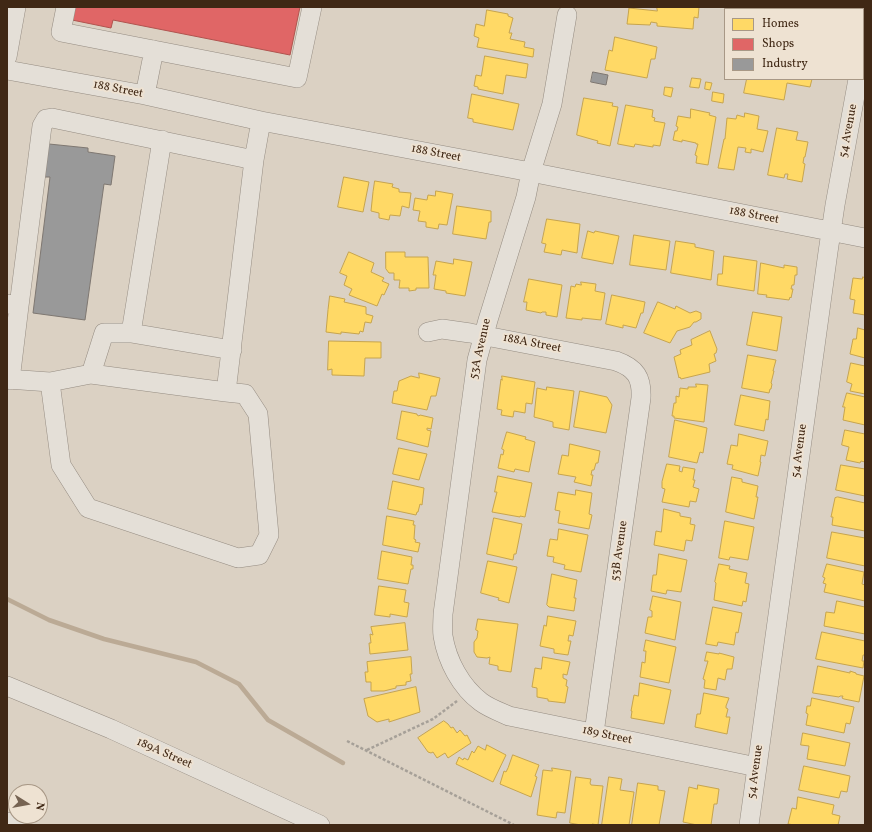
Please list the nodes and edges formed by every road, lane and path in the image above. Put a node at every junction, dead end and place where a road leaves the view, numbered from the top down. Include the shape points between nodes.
1 (16, 7) edge
2 (66, 7) edge
3 (312, 7) edge
4 (567, 15) dead end
5 (154, 50) junction
6 (7, 57) edge
7 (7, 70) edge
8 (858, 80) edge
9 (145, 95) junction
10 (261, 121) junction
11 (162, 140) junction
12 (254, 160) junction
13 (531, 172) junction
14 (831, 231) junction
15 (865, 238) edge
16 (13, 305) edge
17 (428, 332) dead end
18 (131, 333) junction
19 (483, 335) junction
20 (232, 350) junction
21 (633, 370) joint
22 (91, 374) junction
23 (9, 380) edge
24 (50, 382) junction
25 (226, 392) junction
26 (7, 686) edge
27 (468, 690) junction
28 (594, 733) junction
29 (347, 741) dead end
30 (367, 751) junction
31 (757, 767) junction
32 (7, 822) edge
33 (19, 825) edge
34 (320, 825) edge
35 (514, 825) edge
36 (749, 825) edge

1 - 6 street
2 - 5 street via 61,32
3 - 5 street via 297,78
4 - 13 street, 53A Avenue via 552,104
5 - 9 street
7 - 9 street, 188 Street
8 - 14 street, 54 Avenue
9 - 10 street, 188 Street
10 - 12 street
10 - 13 street, 188 Street
11 - 12 street
11 - 16 street via 52,118 46,119 42,126
11 - 18 street
12 - 20 street
13 - 14 street, 188 Street
13 - 19 street, 53A Avenue via 526,197
14 - 15 street, 188 Street
14 - 31 street, 54 Avenue
16 - 23 street
17 - 19 street, 188A Street via 442,329
18 - 20 street
18 - 22 street via 104,333
19 - 21 street, 188A Street via 616,361
19 - 27 street, 53A Avenue via 472,393 443,614 443,634 447,652
20 - 25 street
21 - 28 street, 53B Avenue via 642,387 641,398
22 - 24 street
22 - 25 street
23 - 24 street
24 - 25 street via 61,465 88,508 238,558 259,555 269,535 258,414 245,394
26 - 34 street, 189A Street via 111,729
27 - 28 street, 189 Street via 481,702 509,716
27 - 30 path via 433,719
28 - 31 street, 189 Street
29 - 30 path
30 - 35 path
31 - 36 street, 54 Avenue
32 - 33 street

